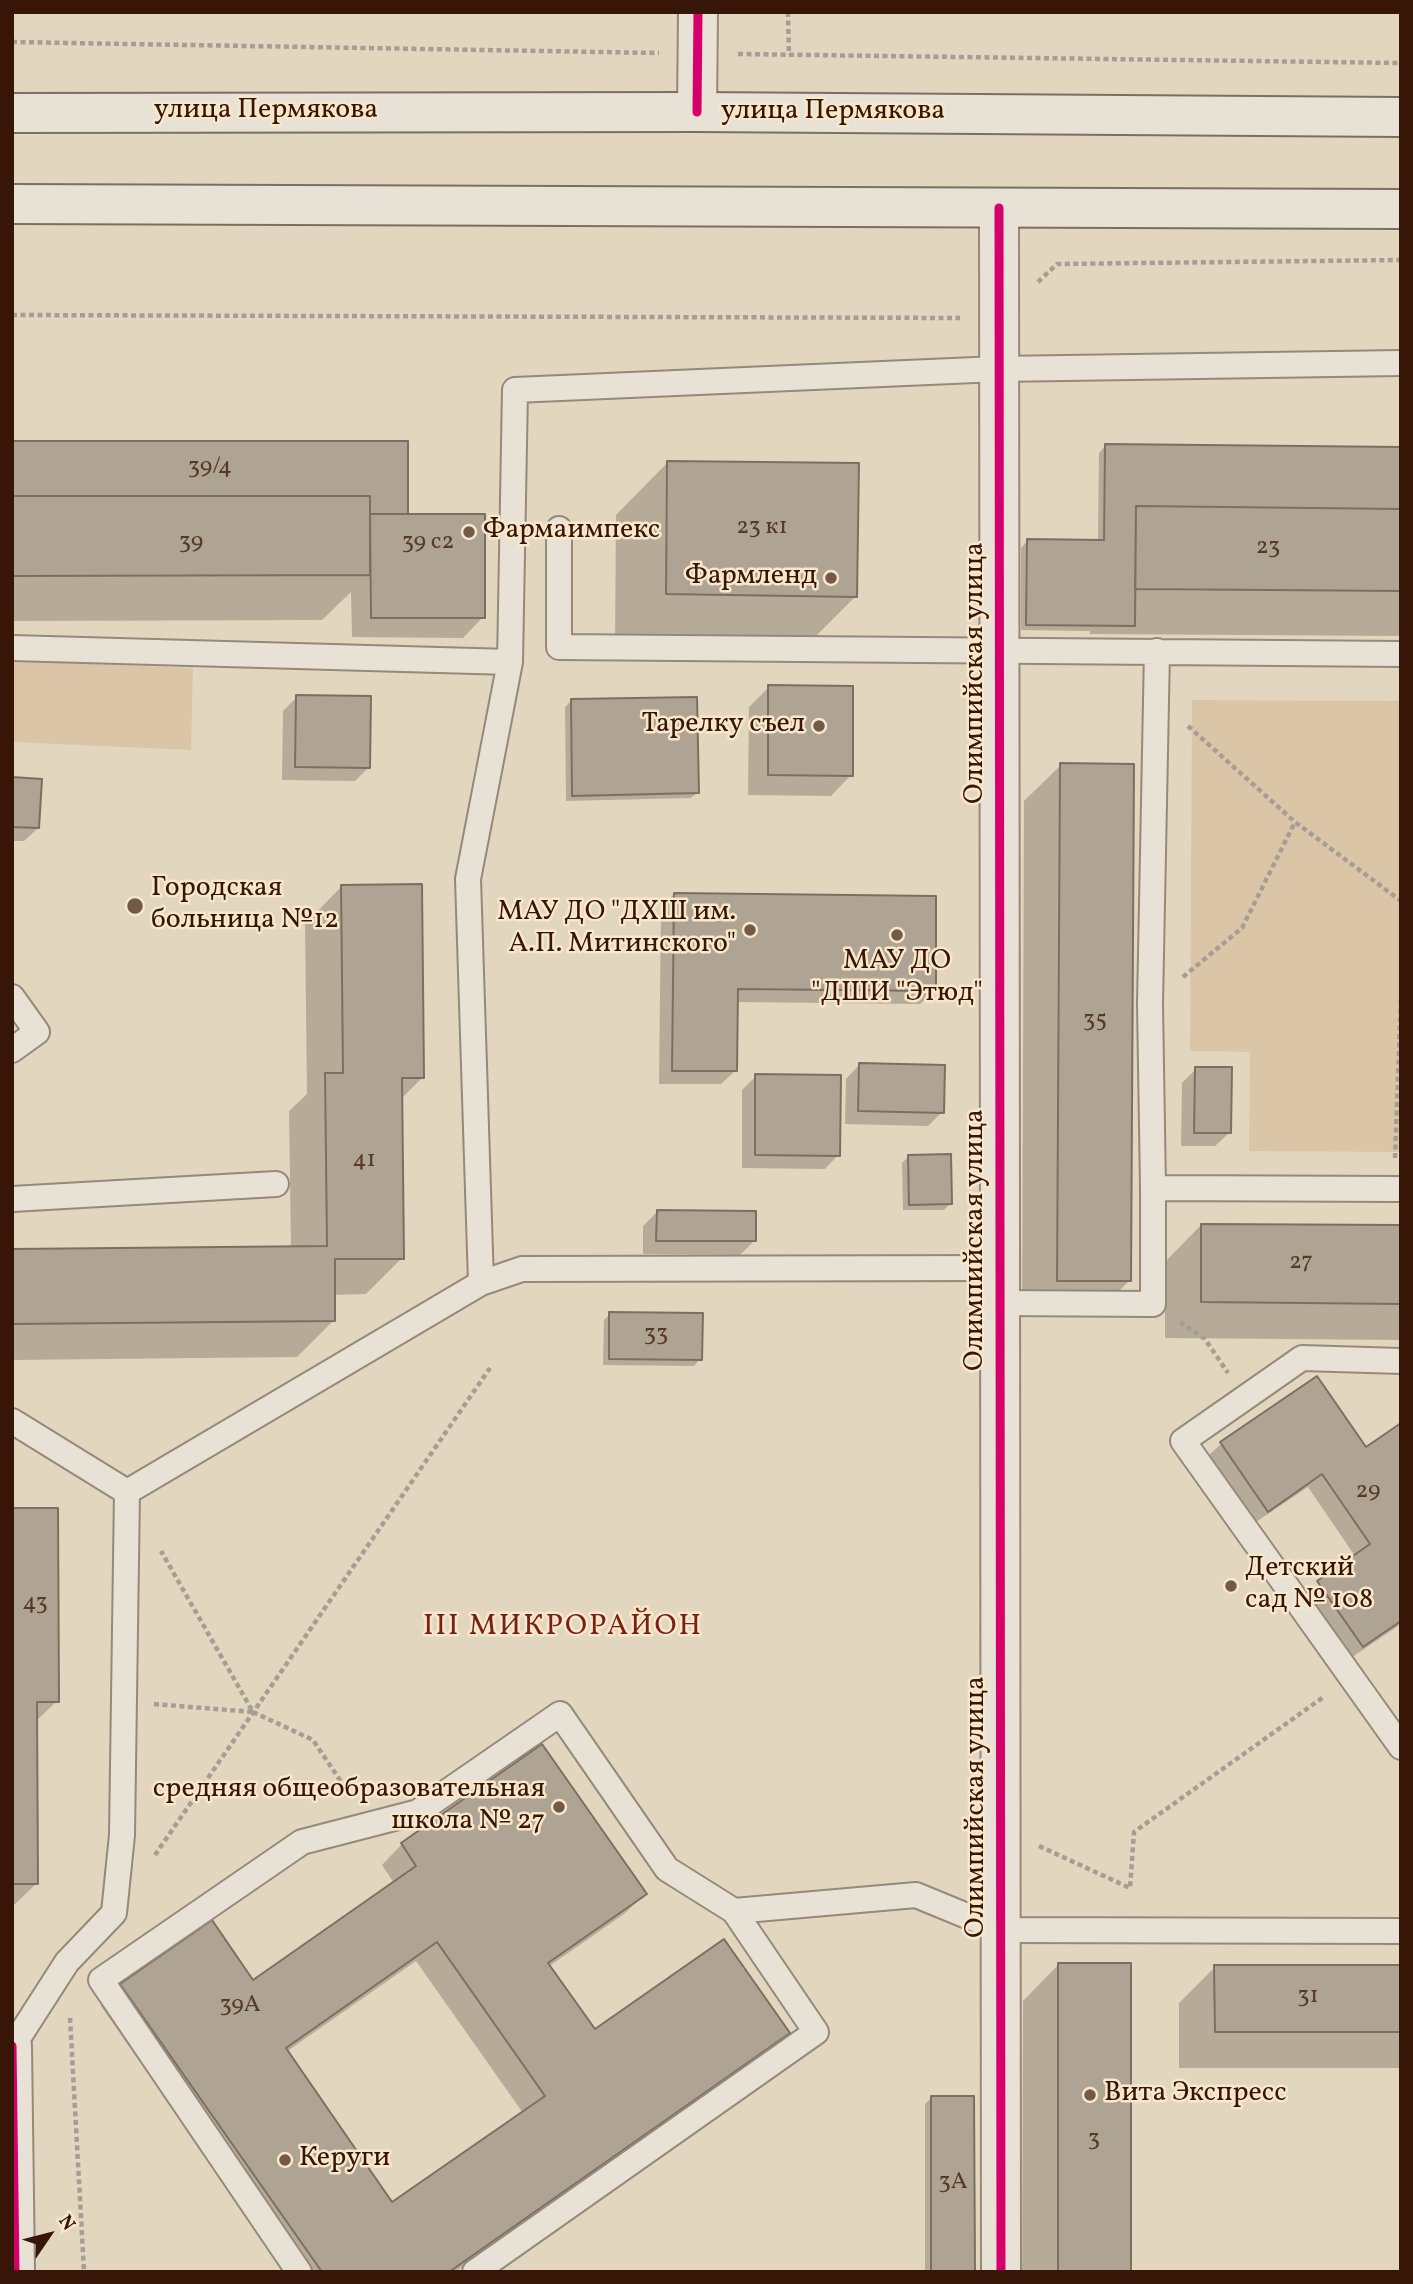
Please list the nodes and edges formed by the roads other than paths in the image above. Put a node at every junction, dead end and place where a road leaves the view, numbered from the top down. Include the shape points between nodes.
1 (698, 12) edge
2 (14, 110) edge
3 (697, 112) junction
4 (1401, 117) edge
5 (12, 204) edge
6 (999, 208) junction
7 (1401, 209) edge
8 (1401, 363) edge
9 (998, 369) junction
10 (559, 529) dead end
11 (12, 648) edge
12 (1000, 650) junction
13 (1157, 651) junction
14 (1401, 654) edge
15 (510, 662) junction
16 (12, 998) edge
17 (12, 1050) edge
18 (276, 1184) dead end
19 (1153, 1188) junction
20 (1398, 1189) edge
21 (12, 1199) edge
22 (481, 1283) junction
23 (1000, 1285) junction
24 (1401, 1361) edge
25 (12, 1421) edge
26 (127, 1492) junction
27 (1401, 1748) edge
28 (734, 1911) junction
29 (1001, 1930) junction
30 (1401, 1931) edge
31 (13, 2046) edge
32 (15, 2272) edge
33 (299, 2272) edge
34 (475, 2272) edge
35 (1001, 2272) edge

1 - 3 main road
2 - 3 main road, улица Пермякова
3 - 4 main road, улица Пермякова
5 - 6 main road
6 - 7 main road
6 - 9 main road, Олимпийская улица
8 - 9 lane
9 - 12 main road, Олимпийская улица
9 - 15 lane via 514,390
10 - 12 lane via 559,648
11 - 15 lane
12 - 13 lane
12 - 23 main road, Олимпийская улица
13 - 14 lane
13 - 19 lane via 1150,1004
15 - 22 lane via 468,879
16 - 17 lane via 37,1032
18 - 21 lane
19 - 20 lane
19 - 23 lane via 1153,1304
22 - 23 lane via 522,1269
22 - 26 lane
23 - 29 main road, Олимпийская улица
24 - 27 lane via 1302,1358 1183,1441
25 - 26 lane
26 - 31 lane via 122,1835 114,1913 67,1962
28 - 29 lane via 916,1895
28 - 33 lane via 667,1869 560,1714 418,1812 302,1842 100,1980
28 - 34 lane via 816,2032
29 - 30 lane
29 - 35 main road, Олимпийская улица
31 - 32 main road

